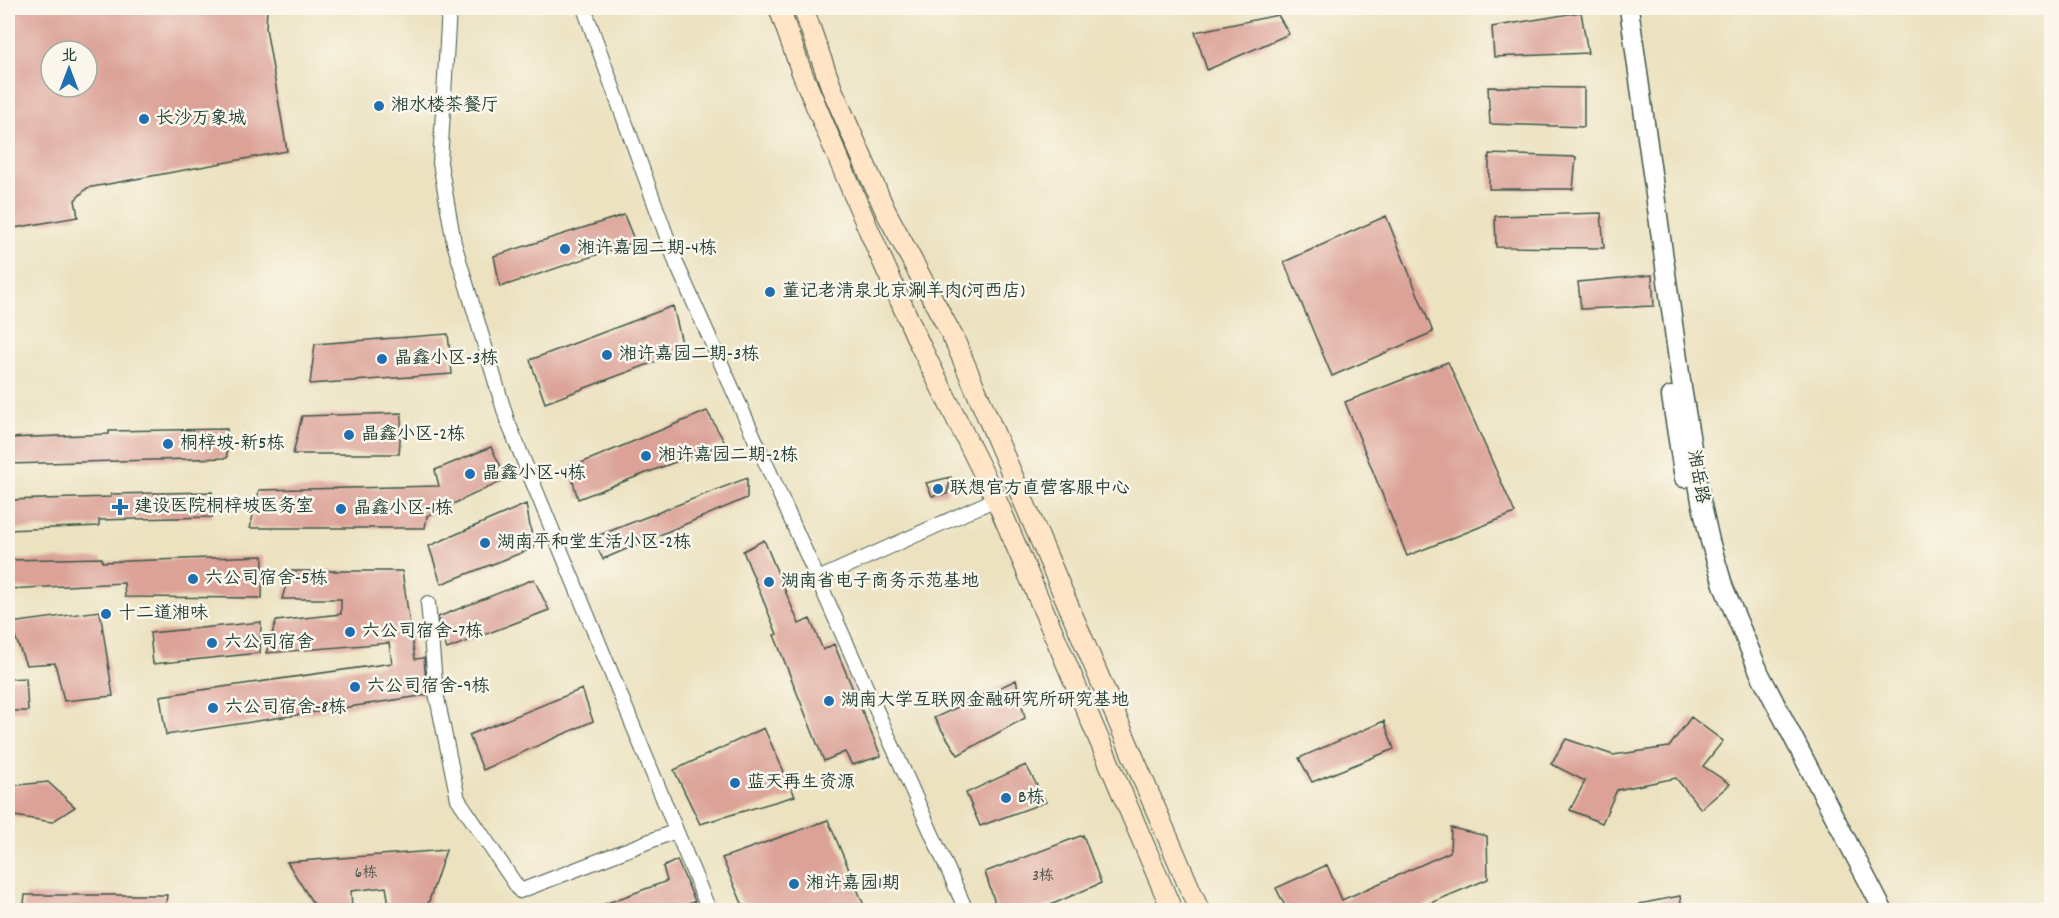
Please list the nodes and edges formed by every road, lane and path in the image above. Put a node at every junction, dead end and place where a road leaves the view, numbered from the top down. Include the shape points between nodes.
1 (448, 8) edge
2 (584, 8) edge
3 (779, 8) edge
4 (803, 8) edge
5 (1618, 8) edge
6 (1629, 8) edge
7 (996, 499) junction
8 (818, 579) junction
9 (428, 603) dead end
10 (676, 831) junction
11 (708, 910) edge
12 (966, 910) edge
13 (1172, 910) edge
14 (1199, 910) edge
15 (1871, 910) edge
16 (1883, 910) edge

1 - 10 street via 440,163 454,243 507,420
2 - 8 street via 677,265
3 - 7 main road via 802,73 905,311
4 - 14 main road via 832,89 885,210 954,339
5 - 15 street, 湘岳路 via 1678,443 1706,570 1724,621 1762,703
6 - 16 street, 湘岳路 via 1691,444 1713,550 1724,588 1760,674
7 - 8 street
7 - 13 main road
8 - 12 street
9 - 10 street via 436,693 458,800 520,891
10 - 11 street

